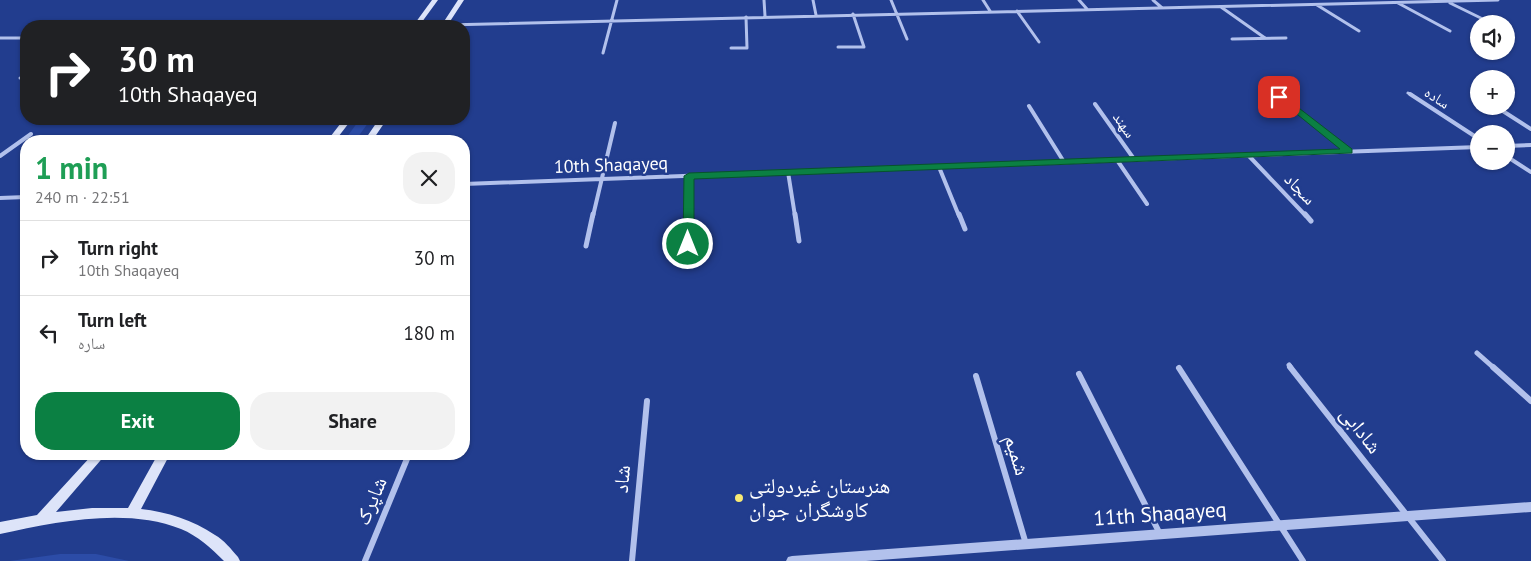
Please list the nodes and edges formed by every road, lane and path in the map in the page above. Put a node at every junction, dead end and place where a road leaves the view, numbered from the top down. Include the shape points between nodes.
1 (435, 0) edge
2 (461, 0) edge
3 (616, 0) edge
4 (764, 0) edge
5 (813, 0) edge
6 (891, 0) edge
7 (982, 0) edge
8 (1079, 0) edge
9 (1153, 0) edge
10 (1344, 0) edge
11 (1413, 0) edge
12 (1498, 0) edge
13 (1466, 1) edge
14 (1417, 2) junction
15 (1447, 2) junction
16 (1397, 3) junction
17 (1317, 4) junction
18 (1350, 4) junction
19 (1220, 6) junction
20 (1162, 8) junction
21 (1087, 9) junction
22 (990, 11) junction
23 (1017, 11) junction
24 (897, 13) junction
25 (853, 14) junction
26 (816, 15) junction
27 (1474, 15) edge
28 (746, 16) junction
29 (766, 16) junction
30 (611, 19) junction
31 (420, 20) edge
32 (448, 20) edge
33 (470, 25) edge
34 (1359, 31) dead end
35 (1450, 31) dead end
36 (0, 38) edge
37 (20, 38) edge
38 (1265, 38) junction
39 (1286, 38) dead end
40 (907, 39) dead end
41 (1232, 39) dead end
42 (1039, 42) dead end
43 (838, 47) dead end
44 (730, 48) dead end
45 (603, 53) dead end
46 (1408, 93) dead end
47 (1279, 97) dead end
48 (1095, 104) dead end
49 (1029, 106) dead end
50 (1510, 115) edge
51 (616, 124) dead end
52 (343, 125) edge
53 (1531, 129) edge
54 (1470, 133) edge
55 (336, 135) edge
56 (20, 141) edge
57 (1531, 145) edge
58 (1515, 146) edge
59 (1470, 147) edge
60 (1349, 151) junction
61 (1248, 155) junction
62 (0, 156) edge
63 (1117, 160) junction
64 (1134, 160) junction
65 (1064, 162) junction
66 (1515, 162) edge
67 (939, 167) junction
68 (788, 172) junction
69 (1531, 172) edge
70 (689, 176) junction
71 (600, 179) junction
72 (470, 184) edge
73 (20, 197) edge
74 (0, 198) edge
75 (1147, 204) dead end
76 (1311, 221) dead end
77 (965, 229) dead end
78 (800, 240) dead end
79 (586, 246) dead end
80 (688, 260) dead end
81 (1477, 352) dead end
82 (1288, 365) dead end
83 (1179, 368) dead end
84 (1079, 374) dead end
85 (976, 376) dead end
86 (646, 401) dead end
87 (1531, 401) edge
88 (95, 460) edge
89 (161, 460) edge
90 (407, 460) edge
91 (1531, 507) edge
92 (132, 513) junction
93 (1408, 516) junction
94 (42, 518) junction
95 (1279, 526) junction
96 (0, 528) edge
97 (1160, 534) junction
98 (1026, 544) junction
99 (233, 561) edge
100 (365, 561) edge
101 (632, 561) edge
102 (792, 561) edge
103 (1303, 561) edge
104 (1443, 561) edge

1 - 31 main road
2 - 32 main road
3 - 30 street
4 - 29 street
5 - 26 street
6 - 24 street
7 - 22 street
8 - 21 street
9 - 20 street
10 - 18 street
11 - 14 street
12 - 13 street
13 - 15 street
14 - 15 street
14 - 16 street
15 - 27 street
16 - 18 street
16 - 35 street
17 - 18 street
17 - 19 street
17 - 34 street
19 - 20 street
19 - 38 street
20 - 21 street
21 - 23 street
22 - 23 street
22 - 24 street
23 - 42 street
24 - 25 street
24 - 40 street
25 - 26 street
25 - 43 street via 864,47
26 - 29 street
28 - 29 street
28 - 30 street
28 - 44 street via 747,48
30 - 33 street
30 - 45 street
36 - 37 street
38 - 39 street
38 - 41 street
46 - 54 street, ساده
47 - 60 street
48 - 64 street, سهند
49 - 65 street
50 - 53 street
51 - 71 street
52 - 55 main road
56 - 62 street
57 - 58 street
59 - 60 street, 10th Shaqayeq
60 - 61 street, 10th Shaqayeq
61 - 64 street, 10th Shaqayeq
61 - 76 street, سجاد
63 - 64 street, 10th Shaqayeq
63 - 65 street, 10th Shaqayeq
63 - 75 street
65 - 67 street, 10th Shaqayeq
66 - 69 street
67 - 68 street, 10th Shaqayeq
67 - 77 street
68 - 70 street, 10th Shaqayeq
68 - 78 street
70 - 71 street, 10th Shaqayeq
70 - 80 street
71 - 72 street, 10th Shaqayeq
71 - 79 street
73 - 74 street
81 - 87 street
82 - 93 street, شادابی
83 - 95 street
84 - 97 street
85 - 98 street, شمیم
86 - 101 street, شاد
88 - 94 main road
89 - 92 main road
90 - 100 street, شاپرک
91 - 93 street, 11th Shaqayeq
92 - 94 main road via 90,512
92 - 99 main road via 169,520 201,533
93 - 95 street, 11th Shaqayeq
93 - 104 street, شادابی
94 - 96 main road
95 - 97 street, 11th Shaqayeq
95 - 103 street
97 - 98 street, 11th Shaqayeq
98 - 102 street, 11th Shaqayeq

